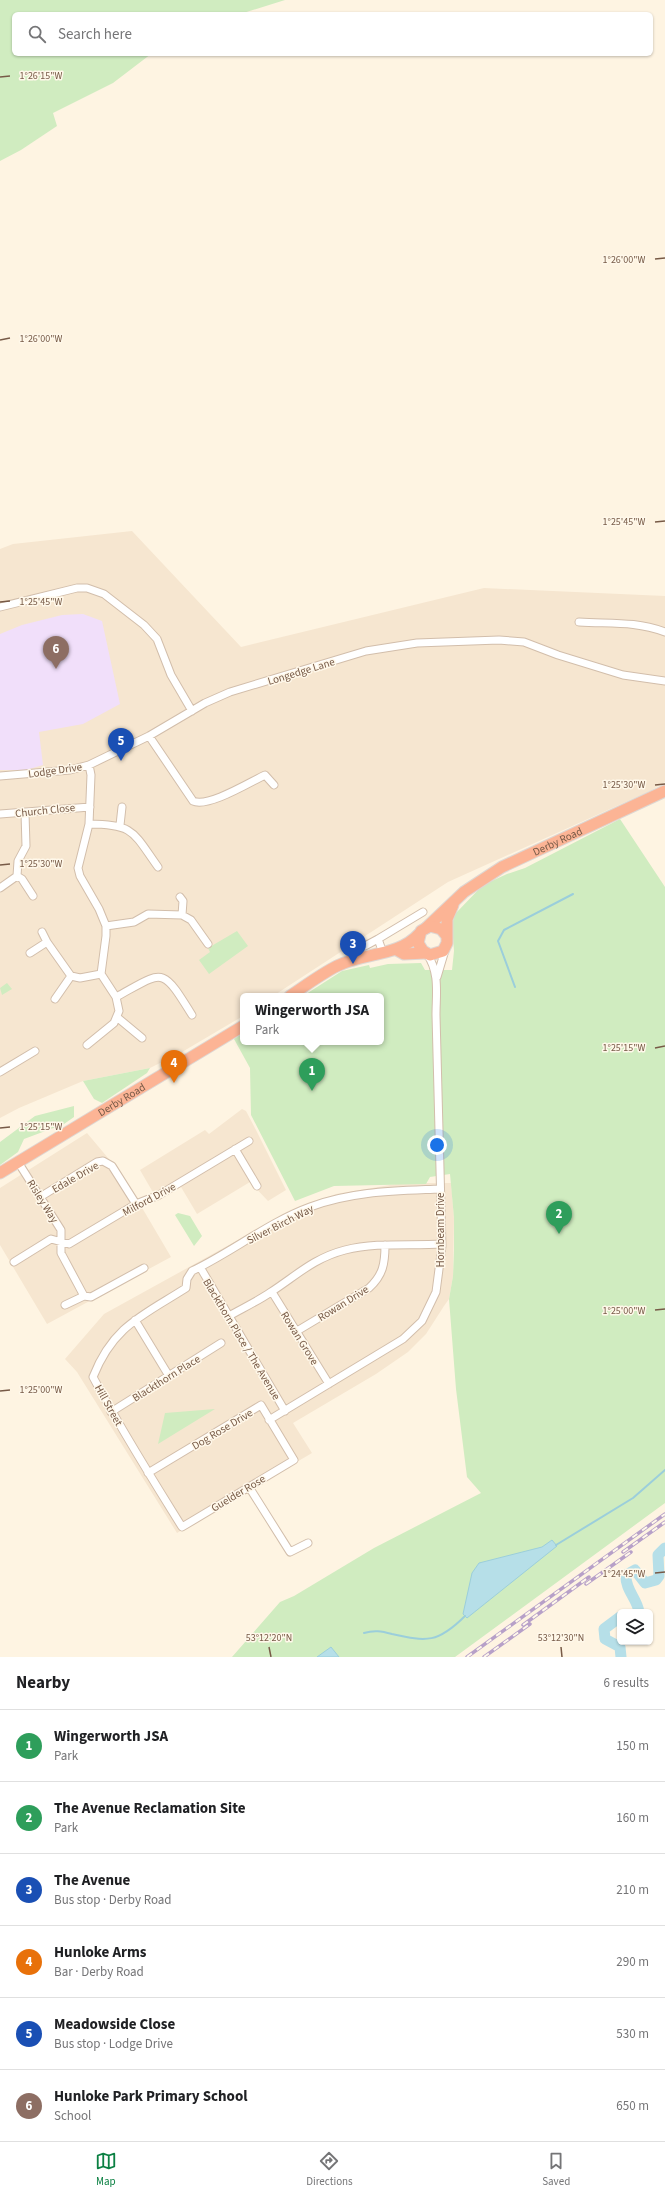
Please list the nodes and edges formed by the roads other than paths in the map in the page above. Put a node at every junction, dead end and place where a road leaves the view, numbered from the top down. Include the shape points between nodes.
1 (0, 607) edge
2 (580, 622) dead end
3 (665, 632) edge
4 (665, 681) edge
5 (192, 711) junction
6 (149, 736) junction
7 (89, 765) junction
8 (0, 776) edge
9 (274, 785) dead end
10 (665, 791) edge
11 (90, 807) junction
12 (122, 807) dead end
13 (25, 813) junction
14 (0, 814) edge
15 (90, 824) junction
16 (120, 825) junction
17 (158, 867) dead end
18 (17, 876) junction
19 (0, 888) edge
20 (33, 896) dead end
21 (180, 897) dead end
22 (455, 900) junction
23 (423, 912) dead end
24 (182, 915) junction
25 (106, 926) junction
26 (422, 931) junction
27 (42, 932) dead end
28 (446, 935) junction
29 (378, 939) junction
30 (47, 942) junction
31 (208, 944) dead end
32 (365, 946) dead end
33 (446, 947) junction
34 (397, 950) junction
35 (30, 953) dead end
36 (383, 953) junction
37 (426, 954) junction
38 (101, 974) junction
39 (71, 976) junction
40 (437, 977) junction
41 (295, 993) edge
42 (116, 997) junction
43 (55, 999) dead end
44 (192, 1014) dead end
45 (118, 1018) junction
46 (240, 1028) edge
47 (142, 1038) dead end
48 (87, 1045) dead end
49 (36, 1051) dead end
50 (0, 1072) edge
51 (249, 1141) dead end
52 (235, 1148) junction
53 (18, 1162) junction
54 (0, 1173) edge
55 (257, 1186) dead end
56 (440, 1189) junction
57 (40, 1197) junction
58 (136, 1204) junction
59 (60, 1243) junction
60 (442, 1244) junction
61 (385, 1245) junction
62 (218, 1257) joint
63 (14, 1262) dead end
64 (200, 1267) junction
65 (144, 1268) dead end
66 (272, 1292) junction
67 (84, 1296) junction
68 (65, 1305) dead end
69 (229, 1316) junction
70 (135, 1320) junction
71 (297, 1331) junction
72 (221, 1343) dead end
73 (169, 1376) junction
74 (329, 1384) junction
75 (285, 1411) junction
76 (111, 1412) junction
77 (269, 1420) junction
78 (294, 1460) joint
79 (148, 1473) junction
80 (249, 1487) junction
81 (182, 1527) joint
82 (308, 1543) dead end

1 - 5 street via 77,588 87,588 104,594 144,625 157,639 172,675
2 - 3 street via 640,624
4 - 5 street, Longedge Lane via 624,675 558,656 524,642 499,640 417,643 366,651 310,667 230,692
5 - 6 street, Lodge Drive
6 - 7 street, Lodge Drive
6 - 9 street via 193,801 197,803 210,801 265,775
7 - 8 street, Lodge Drive via 70,770
7 - 11 street
10 - 22 highway, Derby Road via 502,867 480,880
11 - 13 street, Church Close via 77,806
11 - 15 street
12 - 16 street
13 - 14 street, Church Close
13 - 18 street via 26,846 18,861
15 - 16 street
15 - 25 street via 78,868
16 - 17 street via 135,836
18 - 19 street
18 - 20 street via 22,879
21 - 24 street via 183,902
22 - 26 highway, Derby Road
22 - 28 highway, Derby Road via 447,919
23 - 29 street
24 - 25 street via 148,914 134,922
24 - 31 street via 191,920
25 - 38 street
26 - 28 highway via 437,926
26 - 34 highway, Derby Road via 413,941
26 - 37 highway via 418,943
27 - 30 street
28 - 33 highway
29 - 32 street
29 - 36 street
30 - 35 street
30 - 39 street
33 - 37 highway via 439,954
33 - 40 street, Hornbeam Drive
34 - 36 highway, Derby Road
34 - 37 highway, Derby Road via 404,954
36 - 41 highway, Derby Road via 337,966
37 - 40 street, Hornbeam Drive via 432,961
38 - 39 street via 80,978
38 - 42 street
39 - 43 street
40 - 56 street, Hornbeam Drive
42 - 44 street via 149,978 159,976 168,980
42 - 45 street via 119,1004
45 - 47 street via 126,1022
45 - 48 street
46 - 53 highway, Derby Road
49 - 50 street
51 - 52 street, Milford Drive
52 - 55 street
52 - 58 street, Milford Drive via 158,1195
53 - 54 highway, Derby Road
53 - 57 street, Risley Way
56 - 60 street, Hornbeam Drive
56 - 62 street, Silver Birch Way via 375,1192 337,1198 309,1207
57 - 58 street, Edale Drive via 103,1161 112,1166
57 - 59 street, Risley Way via 61,1230
58 - 59 street, Milford Drive via 69,1244
59 - 63 street, Milford Drive via 51,1239
59 - 67 street, Risley Way via 61,1254
60 - 61 street
60 - 74 street, Hornbeam Drive via 436,1292 422,1321 403,1339
61 - 66 street via 344,1250 315,1261
61 - 71 street, Rowan Drive via 383,1270 369,1288
62 - 64 street, Hill Street
64 - 69 street, Blackthorn Place / The Avenue
64 - 70 street, Hill Street via 192,1271 187,1279 186,1288
65 - 67 street via 91,1297
66 - 69 street
66 - 71 street, Rowan Grove
67 - 68 street
69 - 75 street, Blackthorn Place / The Avenue
70 - 73 street
70 - 76 street, Hill Street via 119,1333 101,1356 93,1377
71 - 74 street, Rowan Grove
72 - 73 street, Blackthorn Place
73 - 76 street, Blackthorn Place
74 - 75 street, Hornbeam Drive
75 - 77 street, Hornbeam Drive
76 - 79 street, Hill Street
77 - 78 street, Dog Rose Drive
77 - 79 street, Dog Rose Drive via 261,1406
78 - 80 street, Guelder Rose
79 - 81 street, Hill Street
80 - 81 street, Guelder Rose
80 - 82 street via 290,1552

